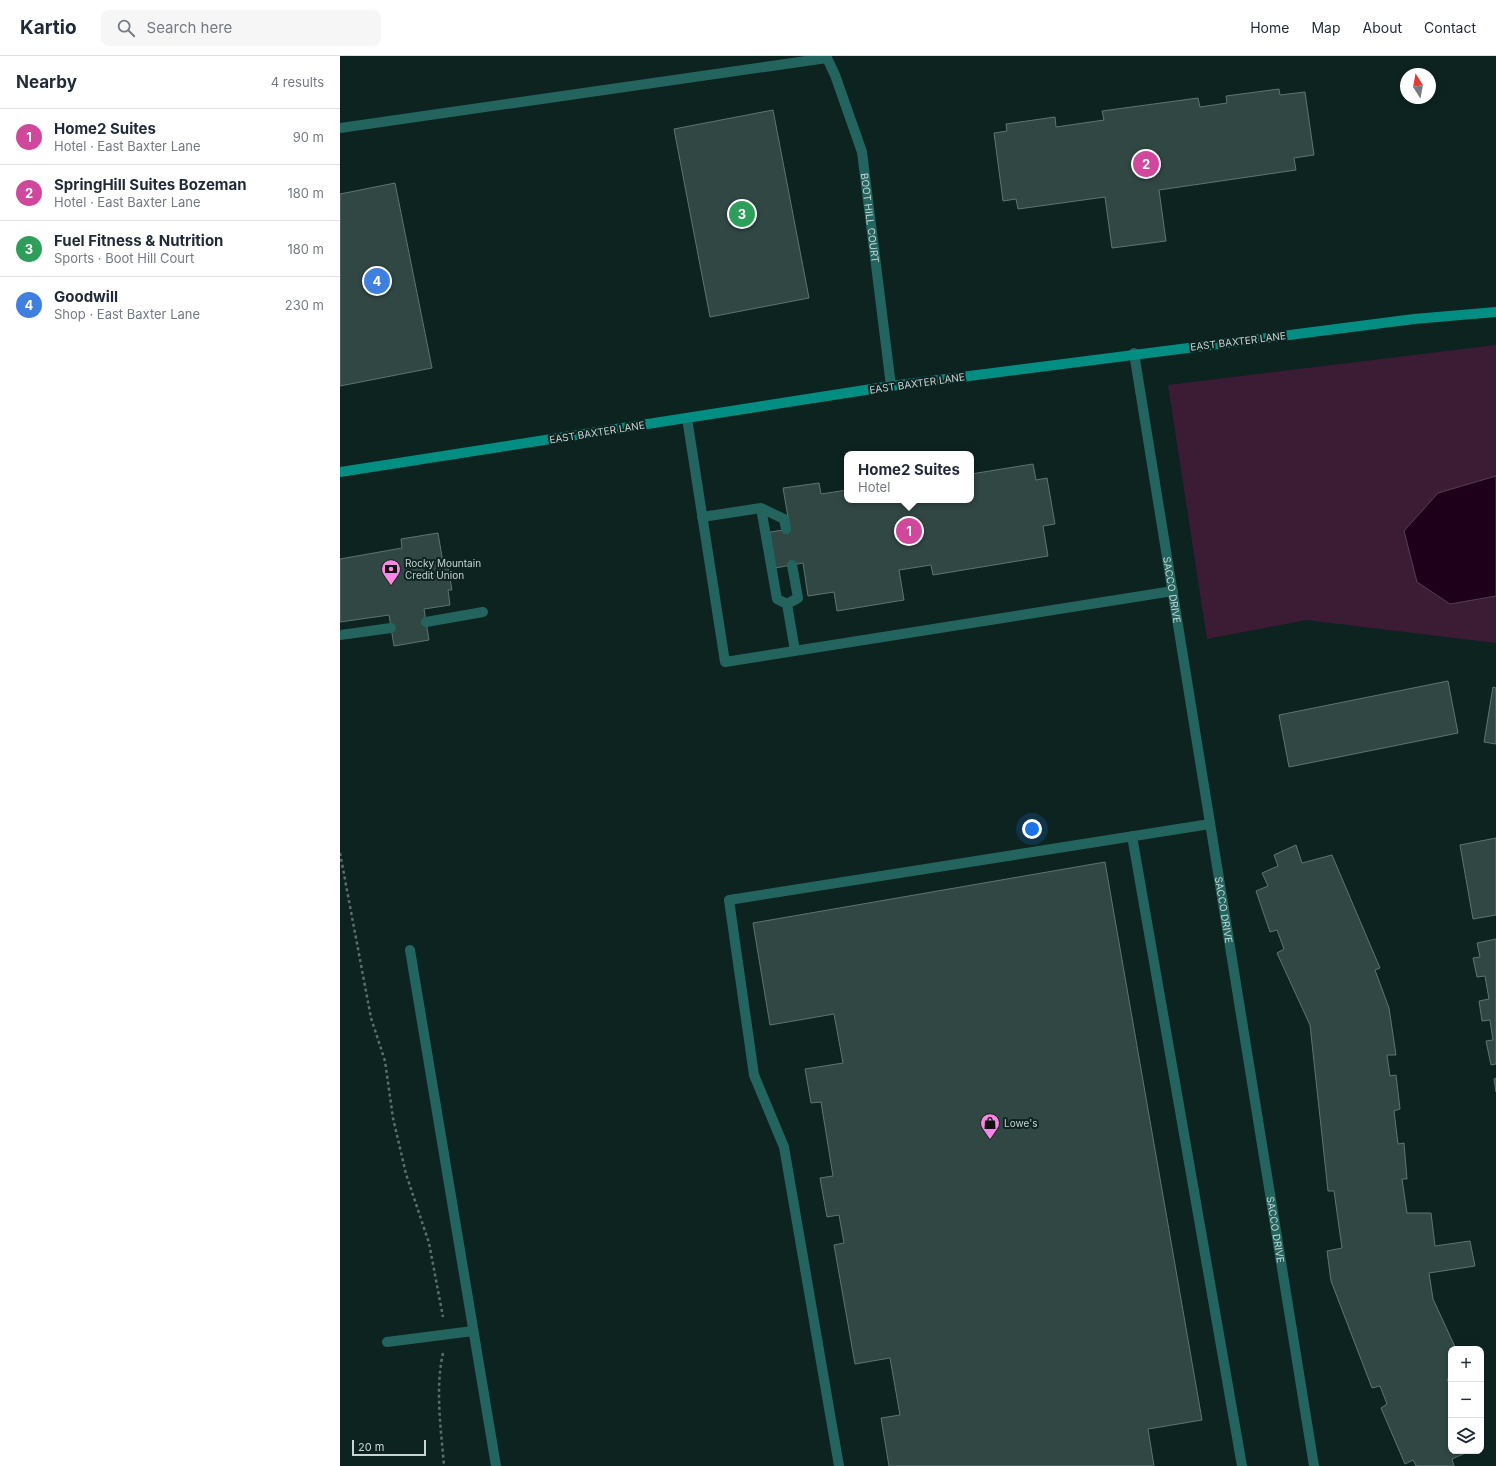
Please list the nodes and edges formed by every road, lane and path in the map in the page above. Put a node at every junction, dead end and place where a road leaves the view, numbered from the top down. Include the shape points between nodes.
1 (827, 57) edge
2 (340, 128) edge
3 (1496, 312) edge
4 (1134, 353) junction
5 (891, 386) junction
6 (686, 418) junction
7 (340, 472) edge
8 (762, 508) junction
9 (702, 517) junction
10 (786, 529) dead end
11 (792, 565) dead end
12 (1173, 591) junction
13 (787, 604) junction
14 (483, 612) dead end
15 (426, 622) dead end
16 (391, 628) dead end
17 (340, 636) edge
18 (795, 651) junction
19 (1210, 824) junction
20 (1132, 836) junction
21 (340, 853) edge
22 (410, 950) dead end
23 (473, 1331) junction
24 (446, 1334) junction
25 (387, 1342) dead end
26 (444, 1466) edge
27 (496, 1466) edge
28 (839, 1466) edge
29 (1242, 1466) edge
30 (1314, 1466) edge

1 - 2 street
1 - 5 street, BOOT HILL COURT via 862,152
3 - 4 main road, EAST BAXTER LANE via 1414,319
4 - 5 main road, EAST BAXTER LANE
4 - 12 street, SACCO DRIVE
5 - 6 main road, EAST BAXTER LANE
6 - 7 main road, EAST BAXTER LANE
6 - 9 street
8 - 9 street
8 - 10 street via 784,519
8 - 13 street via 777,599
9 - 18 street via 725,662
11 - 13 street via 798,598
12 - 18 street
12 - 19 street, SACCO DRIVE
13 - 18 street
14 - 15 street
16 - 17 street
19 - 20 street
19 - 30 street, SACCO DRIVE
20 - 28 street via 729,900 754,1075 784,1146
20 - 29 street
21 - 24 path via 371,1018 385,1061 406,1174 429,1243
22 - 23 street
23 - 24 street
23 - 27 street
24 - 25 street
24 - 26 path via 440,1367

